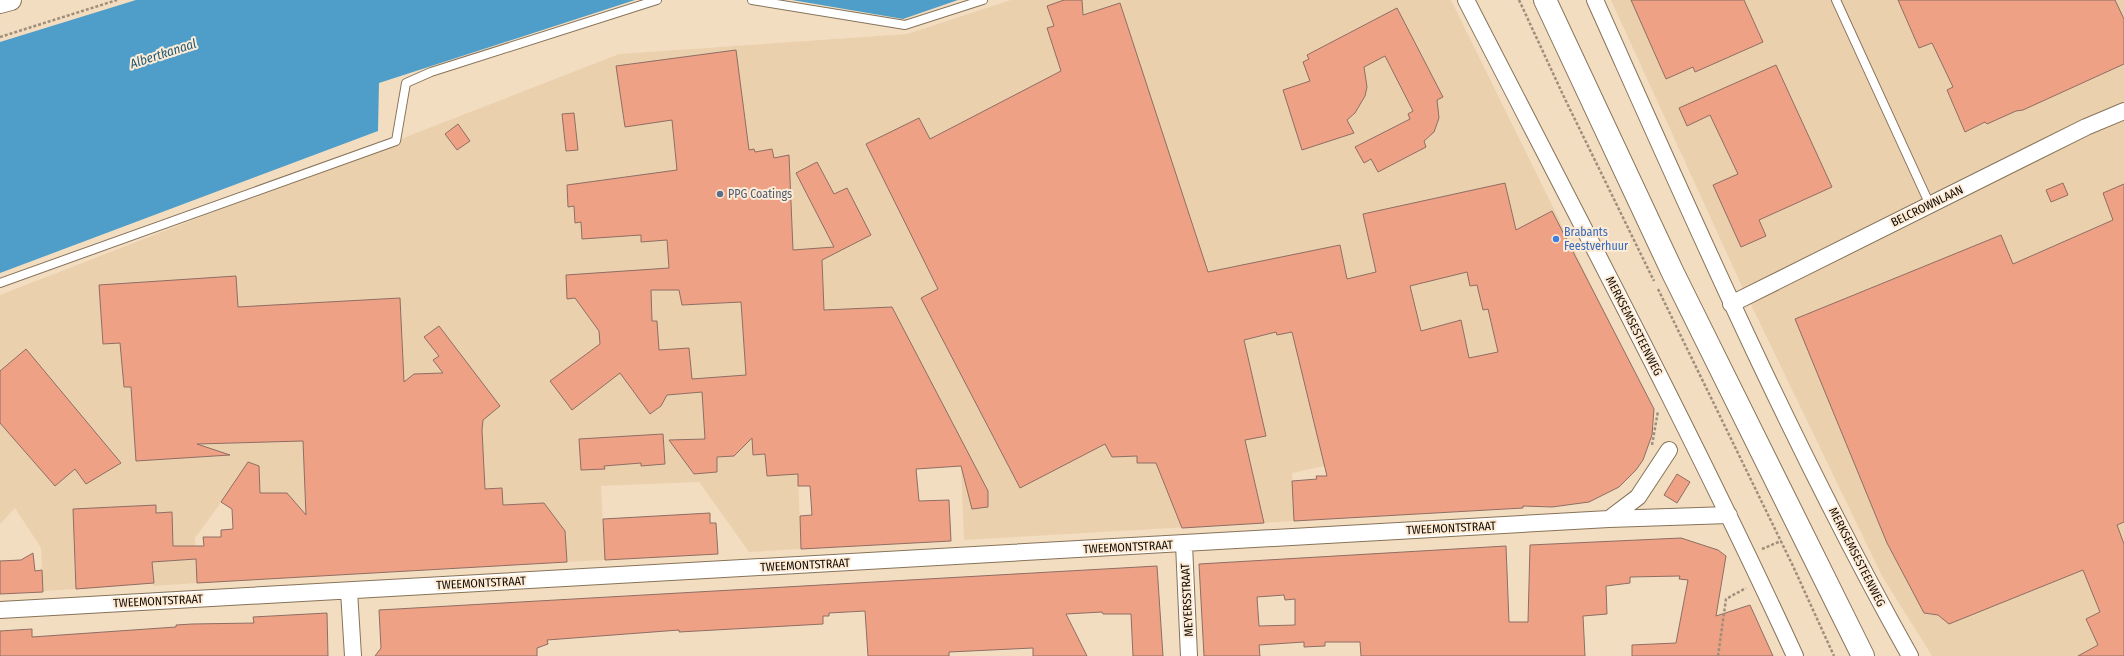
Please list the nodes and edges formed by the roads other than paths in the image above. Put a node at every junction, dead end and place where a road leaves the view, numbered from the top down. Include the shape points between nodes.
1 (11, 0) edge
2 (657, 0) edge
3 (752, 0) edge
4 (983, 0) edge
5 (1466, 0) edge
6 (1545, 0) edge
7 (1595, 0) edge
8 (1836, 0) edge
9 (0, 4) edge
10 (2124, 111) edge
11 (1930, 205) junction
12 (0, 283) edge
13 (1731, 304) junction
14 (1669, 450) dead end
15 (1729, 515) junction
16 (1609, 519) junction
17 (1184, 544) junction
18 (349, 591) junction
19 (0, 610) edge
20 (1841, 613) junction
21 (354, 656) edge
22 (1189, 656) edge
23 (1795, 656) edge
24 (1856, 656) edge
25 (1863, 656) edge
26 (1910, 656) edge

1 - 9 street
2 - 12 lane via 438,70 406,83 396,140
3 - 4 lane via 905,25
5 - 15 street, MERKSEMSESTEENWEG
6 - 20 main road via 1673,273
7 - 13 street, MERKSEMSESTEENWEG
8 - 11 lane
10 - 11 street, BELCROWNLAAN via 2086,127
11 - 13 street, BELCROWNLAAN
13 - 26 street, MERKSEMSESTEENWEG via 1856,558
14 - 16 street via 1638,497
15 - 16 street, TWEEMONTSTRAAT
15 - 23 street, MERKSEMSESTEENWEG
16 - 17 street, TWEEMONTSTRAAT
17 - 18 street, TWEEMONTSTRAAT
17 - 22 street, MEYERSSTRAAT
18 - 19 street, TWEEMONTSTRAAT
18 - 21 street
20 - 24 main road
20 - 25 main road

